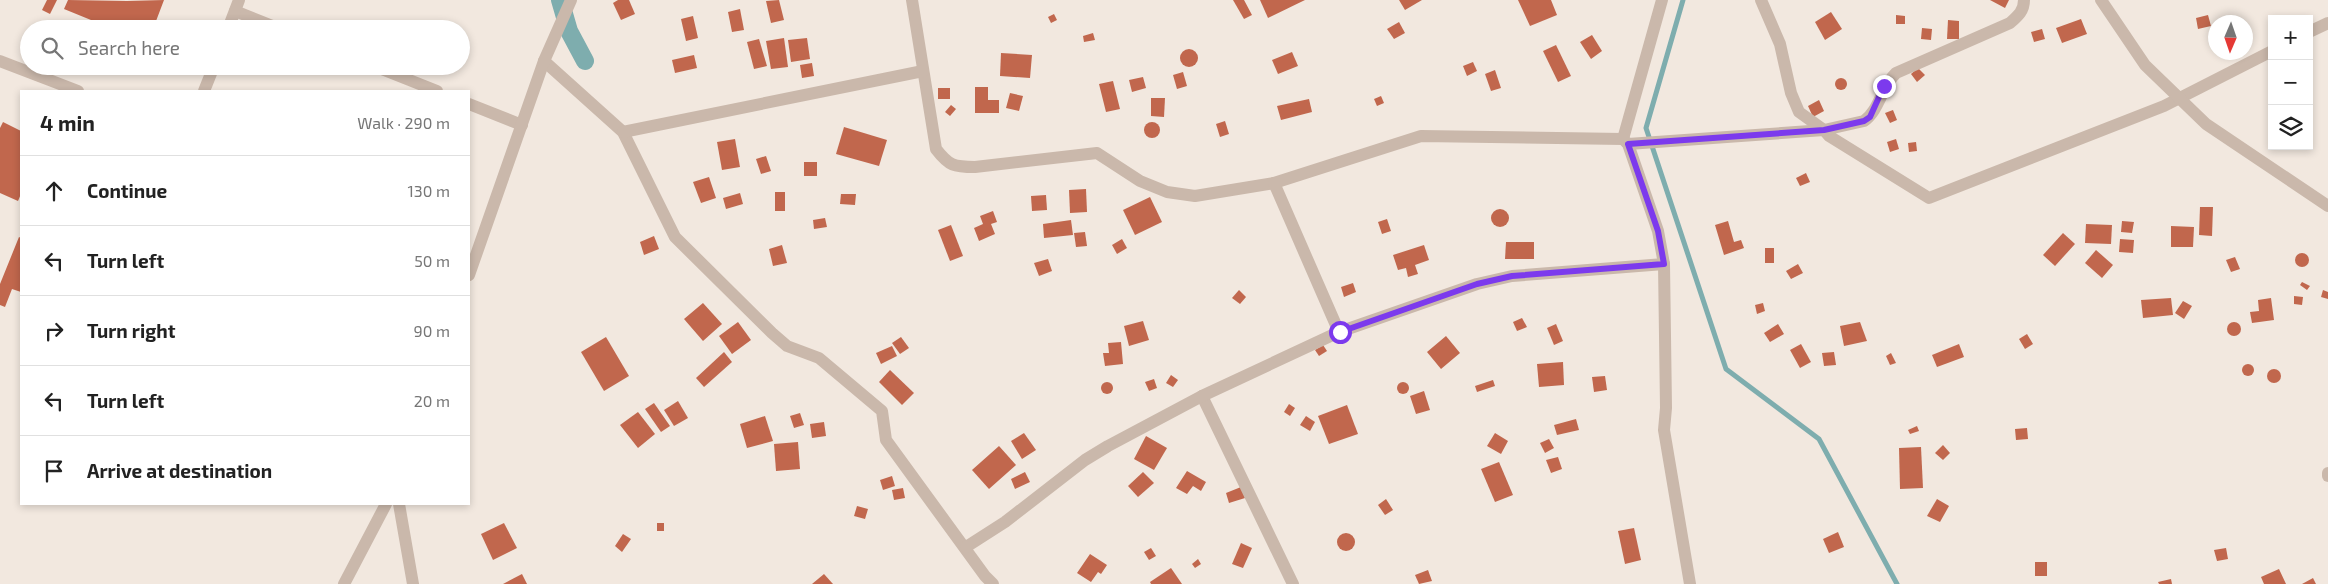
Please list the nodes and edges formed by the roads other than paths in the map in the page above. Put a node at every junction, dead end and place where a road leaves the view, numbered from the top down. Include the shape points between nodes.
1 (912, 0) edge
2 (1662, 0) edge
3 (1761, 0) edge
4 (2024, 0) edge
5 (2101, 0) edge
6 (570, 1) edge
7 (237, 5) edge
8 (231, 20) edge
9 (264, 20) edge
10 (2328, 23) edge
11 (2313, 30) edge
12 (2268, 53) edge
13 (0, 61) edge
14 (544, 61) junction
15 (20, 69) edge
16 (924, 71) junction
17 (36, 75) edge
18 (210, 75) edge
19 (397, 75) edge
20 (75, 90) edge
21 (204, 90) edge
22 (434, 90) edge
23 (2180, 97) junction
24 (470, 104) edge
25 (522, 125) junction
26 (1824, 130) junction
27 (623, 132) junction
28 (1625, 141) junction
29 (1274, 183) junction
30 (2328, 206) edge
31 (1664, 264) junction
32 (470, 272) edge
33 (1340, 332) junction
34 (1202, 396) junction
35 (385, 505) edge
36 (399, 505) edge
37 (966, 547) junction
38 (344, 584) edge
39 (412, 584) edge
40 (993, 584) edge
41 (1293, 584) edge
42 (1690, 584) edge

1 - 16 street
2 - 28 street
3 - 26 street via 1780,44 1791,93 1800,112
4 - 26 street via 2020,14 2010,23 1896,73 1884,86 1870,117 1864,121
5 - 23 street via 2145,65
6 - 14 street
7 - 8 street
7 - 9 street
10 - 11 street
12 - 23 street
13 - 15 street
14 - 25 street
14 - 27 street
16 - 27 street
16 - 29 street via 936,150 947,163 976,167 1097,153 1140,181 1167,192 1195,196
17 - 20 street
18 - 21 street
19 - 22 street
23 - 26 street via 1928,198
23 - 30 street via 2206,124
24 - 25 street
25 - 32 street
26 - 28 street
27 - 37 street via 675,237 787,346 819,358 882,411 886,440
28 - 29 street via 1421,136
28 - 31 street via 1658,231
29 - 33 street
31 - 33 street via 1512,276 1477,284
31 - 42 street via 1664,430
33 - 34 street
34 - 37 street via 1085,460 1005,522
34 - 41 street
35 - 38 street
36 - 39 street
37 - 40 street

